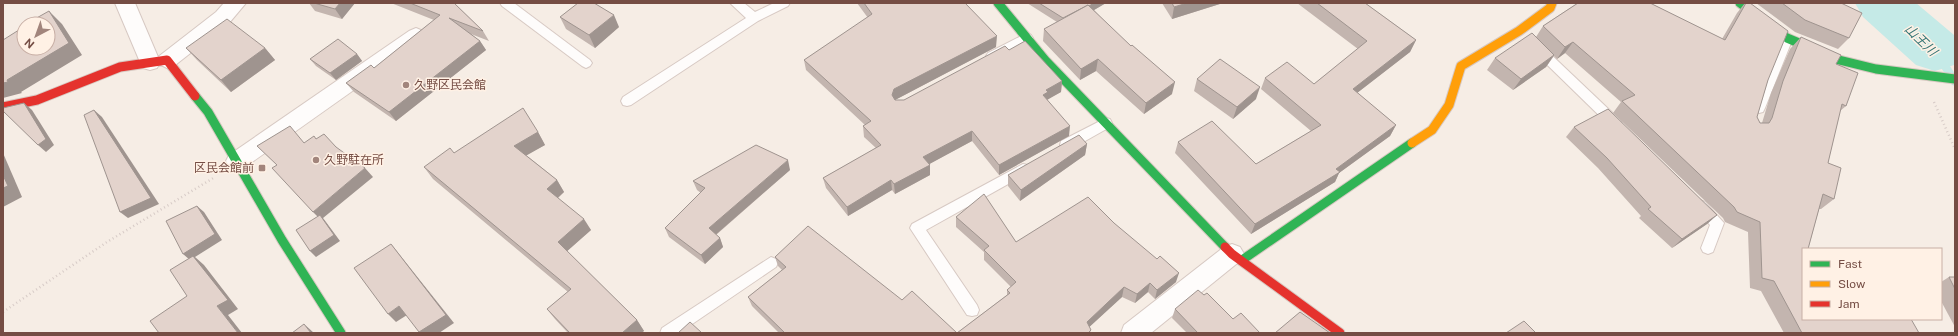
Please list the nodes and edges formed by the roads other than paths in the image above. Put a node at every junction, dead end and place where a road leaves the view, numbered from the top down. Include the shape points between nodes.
1 (125, 3) edge
2 (236, 3) edge
3 (506, 3) edge
4 (736, 3) edge
5 (784, 3) edge
6 (998, 3) edge
7 (1552, 3) edge
8 (1740, 3) edge
9 (754, 18) junction
10 (1519, 31) junction
11 (416, 36) edge
12 (1027, 38) junction
13 (1787, 38) junction
14 (985, 60) edge
15 (158, 61) junction
16 (586, 63) dead end
17 (1955, 79) edge
18 (627, 101) dead end
19 (3, 107) edge
20 (1755, 121) edge
21 (1106, 123) junction
22 (1623, 130) edge
23 (1052, 153) edge
24 (237, 163) junction
25 (1032, 164) edge
26 (1689, 196) edge
27 (1708, 248) dead end
28 (1237, 257) junction
29 (771, 262) dead end
30 (972, 310) dead end
31 (341, 333) edge
32 (668, 333) edge
33 (1133, 333) edge
34 (1340, 333) edge

1 - 15 street
2 - 15 street via 223,17
3 - 16 lane
4 - 9 lane
5 - 9 lane
6 - 12 street
7 - 10 street via 1550,8
8 - 13 street
9 - 18 lane
10 - 22 lane
10 - 28 street via 1461,66 1449,105 1432,130
11 - 24 street
12 - 14 lane
12 - 21 street
13 - 17 street via 1839,60 1876,69
13 - 20 lane via 1764,92
15 - 19 street via 120,67 37,100
15 - 24 street via 208,112
21 - 23 lane
21 - 28 street
24 - 31 street
25 - 30 lane via 917,228
26 - 27 lane via 1717,223
28 - 33 street
28 - 34 street
29 - 32 lane

